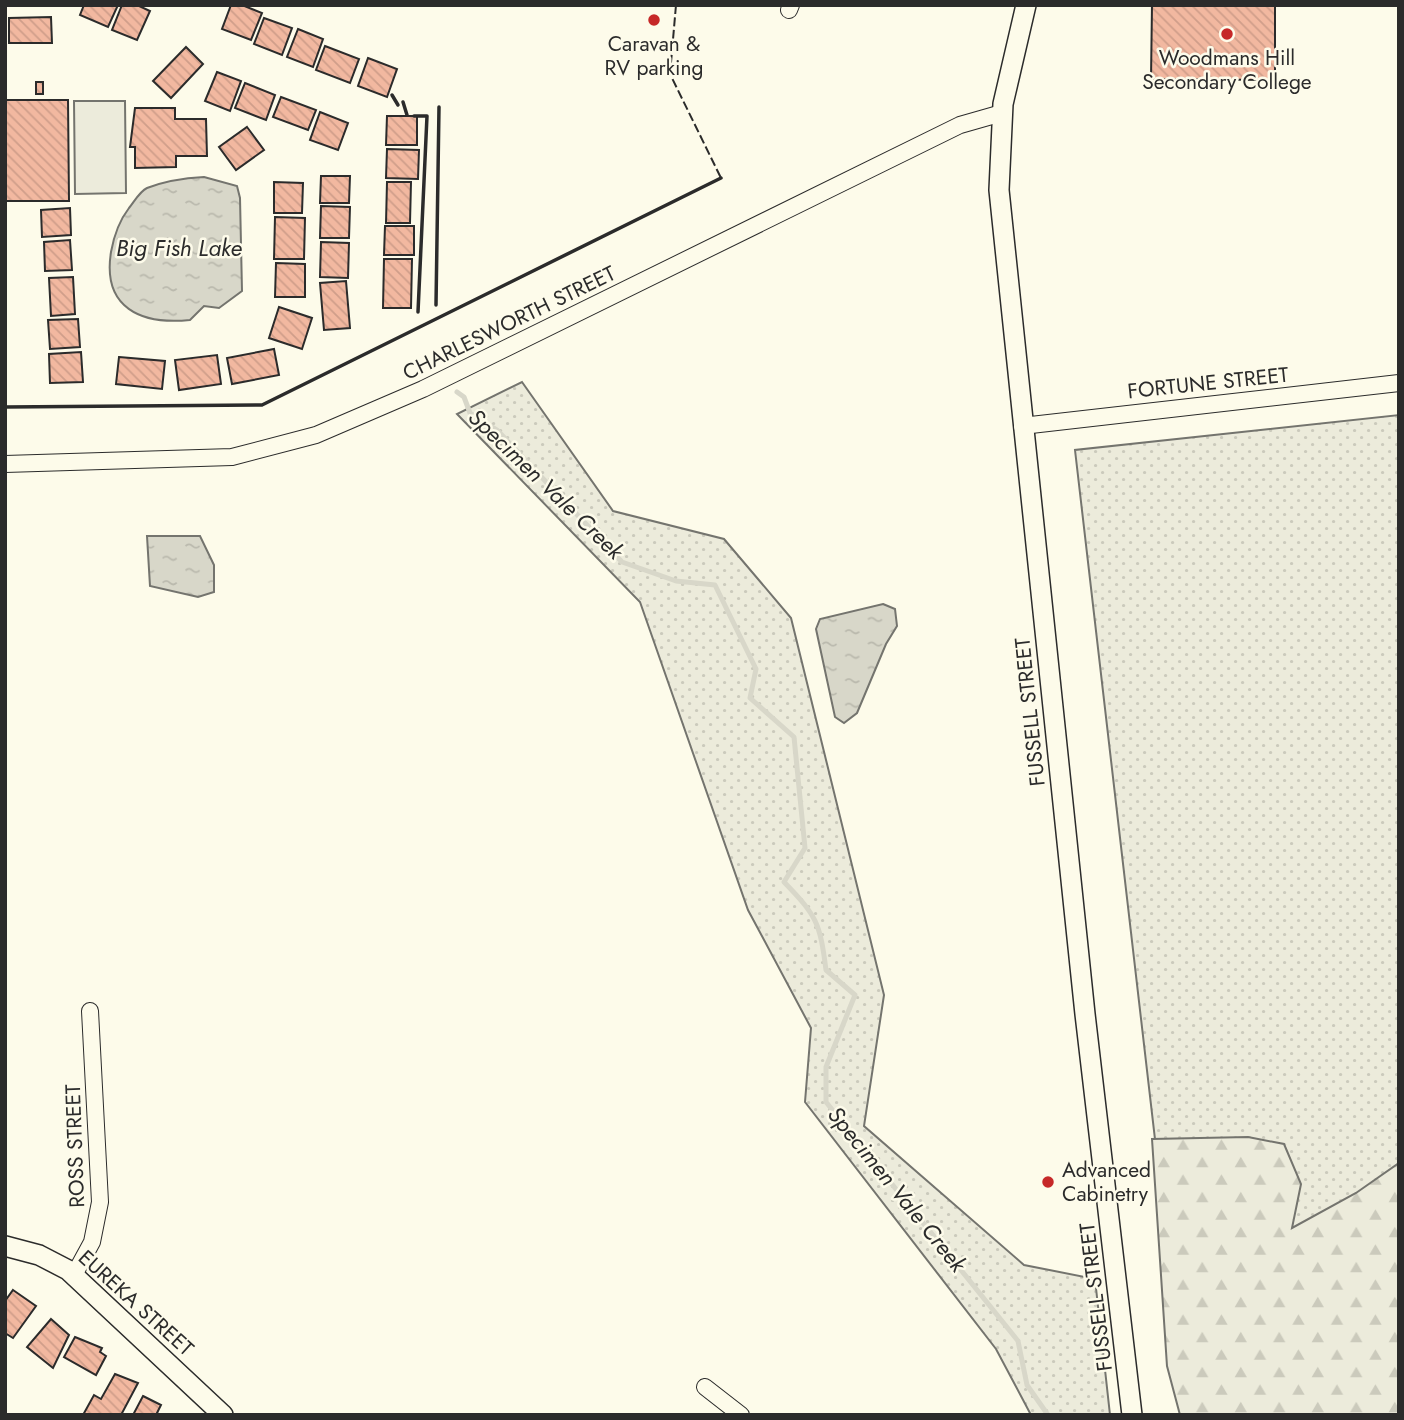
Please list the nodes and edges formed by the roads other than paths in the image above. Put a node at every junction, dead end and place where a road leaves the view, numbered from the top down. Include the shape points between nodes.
1 (1026, 5) edge
2 (1002, 113) junction
3 (1399, 383) edge
4 (1022, 426) junction
5 (5, 464) edge
6 (90, 1011) dead end
7 (5, 1246) edge
8 (74, 1275) junction
9 (705, 1387) dead end
10 (223, 1415) edge
11 (741, 1415) edge
12 (1132, 1415) edge

1 - 2 street, FUSSELL STREET
2 - 4 street, FUSSELL STREET via 999,190
2 - 5 street, CHARLESWORTH STREET via 960,125 423,389 316,435 232,457
3 - 4 street, FORTUNE STREET
4 - 12 street, FUSSELL STREET
6 - 8 street, ROSS STREET via 100,1202 94,1236
7 - 8 street, EUREKA STREET via 48,1259
8 - 10 street, EUREKA STREET
9 - 11 street

